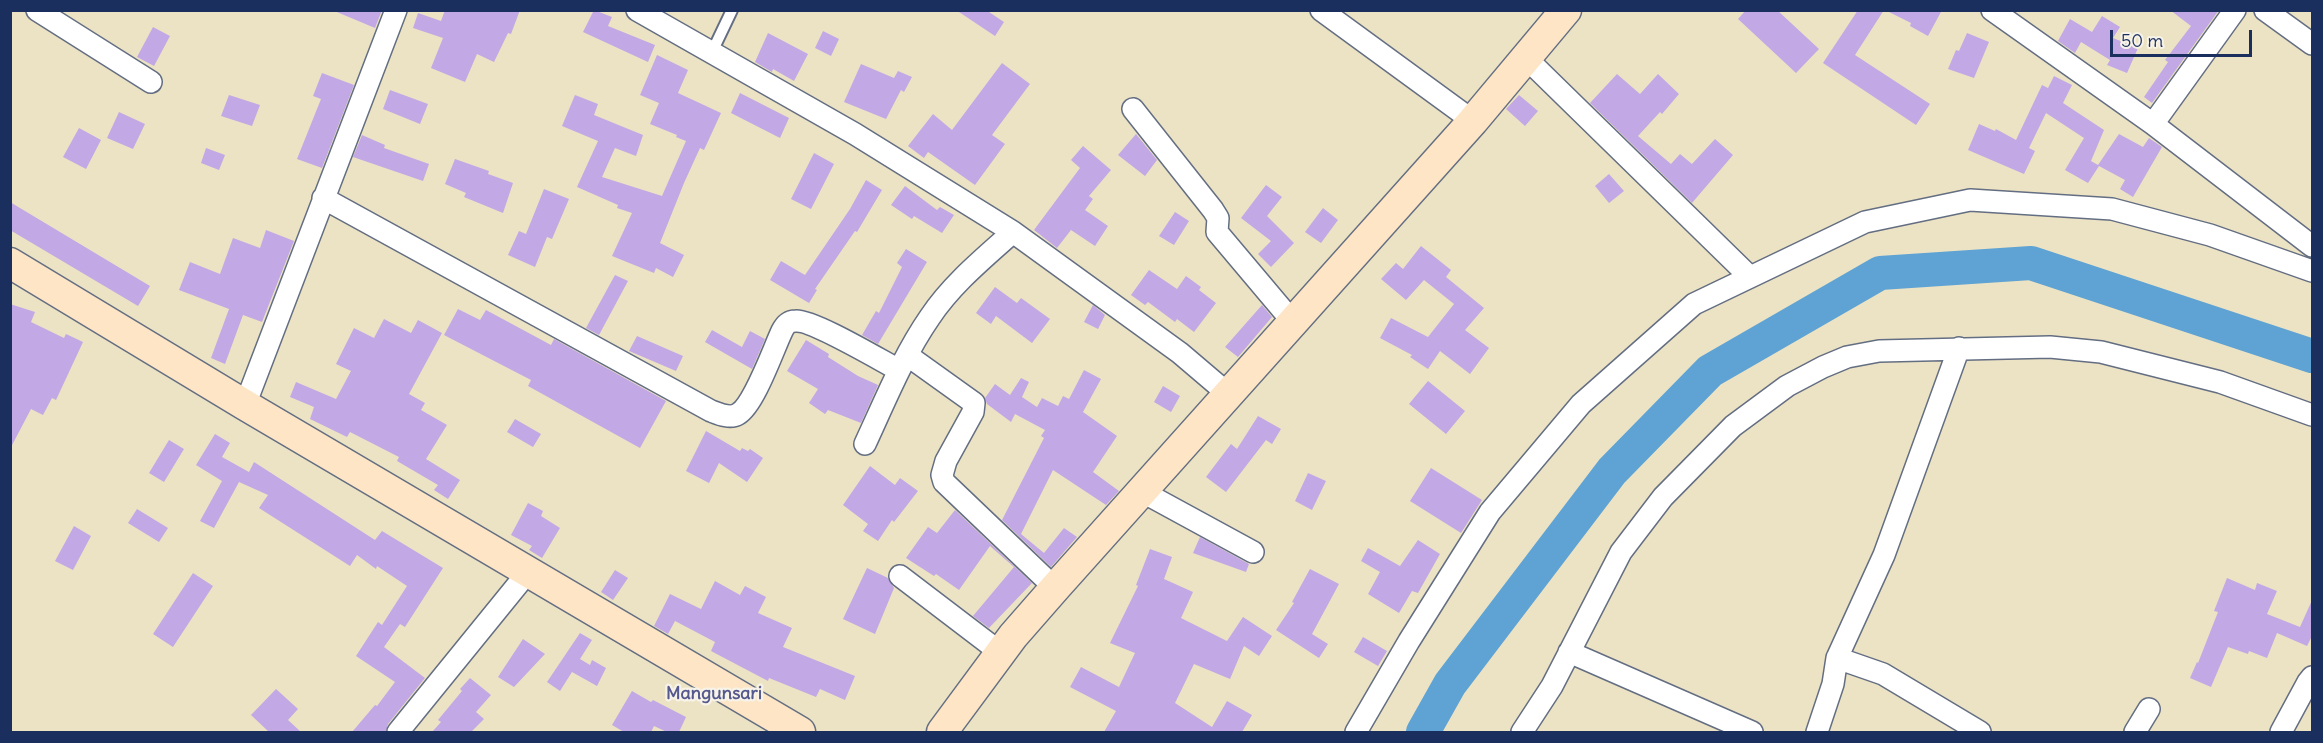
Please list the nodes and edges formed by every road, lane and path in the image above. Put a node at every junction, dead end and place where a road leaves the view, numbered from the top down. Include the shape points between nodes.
1 (37, 10) edge
2 (396, 10) edge
3 (637, 10) edge
4 (732, 10) edge
5 (1320, 10) edge
6 (1566, 10) edge
7 (1992, 10) edge
8 (2235, 10) edge
9 (2265, 10) edge
10 (2313, 44) edge
11 (712, 52) junction
12 (1526, 58) junction
13 (151, 81) dead end
14 (1133, 110) dead end
15 (1473, 121) junction
16 (2153, 124) junction
17 (323, 198) junction
18 (1013, 232) junction
19 (2313, 246) edge
20 (10, 262) edge
21 (2313, 271) edge
22 (1750, 278) junction
23 (1292, 321) junction
24 (1959, 348) junction
25 (903, 362) junction
26 (1227, 393) junction
27 (245, 405) junction
28 (2313, 415) edge
29 (865, 444) dead end
30 (1141, 491) junction
31 (1253, 552) dead end
32 (528, 572) junction
33 (900, 576) dead end
34 (1055, 588) junction
35 (1001, 652) junction
36 (1569, 652) junction
37 (1837, 658) junction
38 (2313, 677) edge
39 (2149, 709) dead end
40 (398, 732) edge
41 (800, 732) edge
42 (942, 732) edge
43 (1356, 732) edge
44 (1522, 732) edge
45 (1752, 732) edge
46 (1817, 732) edge
47 (1980, 732) edge
48 (2135, 732) edge
49 (2280, 732) edge

1 - 13 street
2 - 17 street
3 - 11 street
4 - 11 lane
5 - 15 street
6 - 12 street
7 - 16 street
8 - 16 street
9 - 10 street
11 - 18 street via 855,134
12 - 15 street
12 - 22 street
14 - 23 street via 1213,210 1218,218 1217,232
15 - 23 street
16 - 19 street
17 - 25 street via 711,411 727,416 737,415 750,402 782,331 793,321 811,324
17 - 27 street
18 - 25 street via 946,296
18 - 26 street via 1180,353
20 - 27 street
21 - 22 street via 2210,236 2112,209 1970,200 1866,222
22 - 43 street via 1694,304 1581,404 1490,512
23 - 26 street
24 - 28 street via 2050,346 2101,352 2220,382
24 - 36 street via 1879,351 1847,357 1787,386 1733,426 1663,497 1621,552
24 - 37 street via 1884,555
25 - 29 street
25 - 34 street via 974,403 943,469 944,482
26 - 30 street
27 - 32 street
30 - 31 street
30 - 34 street
32 - 40 street
32 - 41 street
33 - 35 street
34 - 35 street
35 - 42 street
36 - 44 street
36 - 45 street
37 - 46 street
37 - 47 street via 1883,674
38 - 49 street
39 - 48 street

